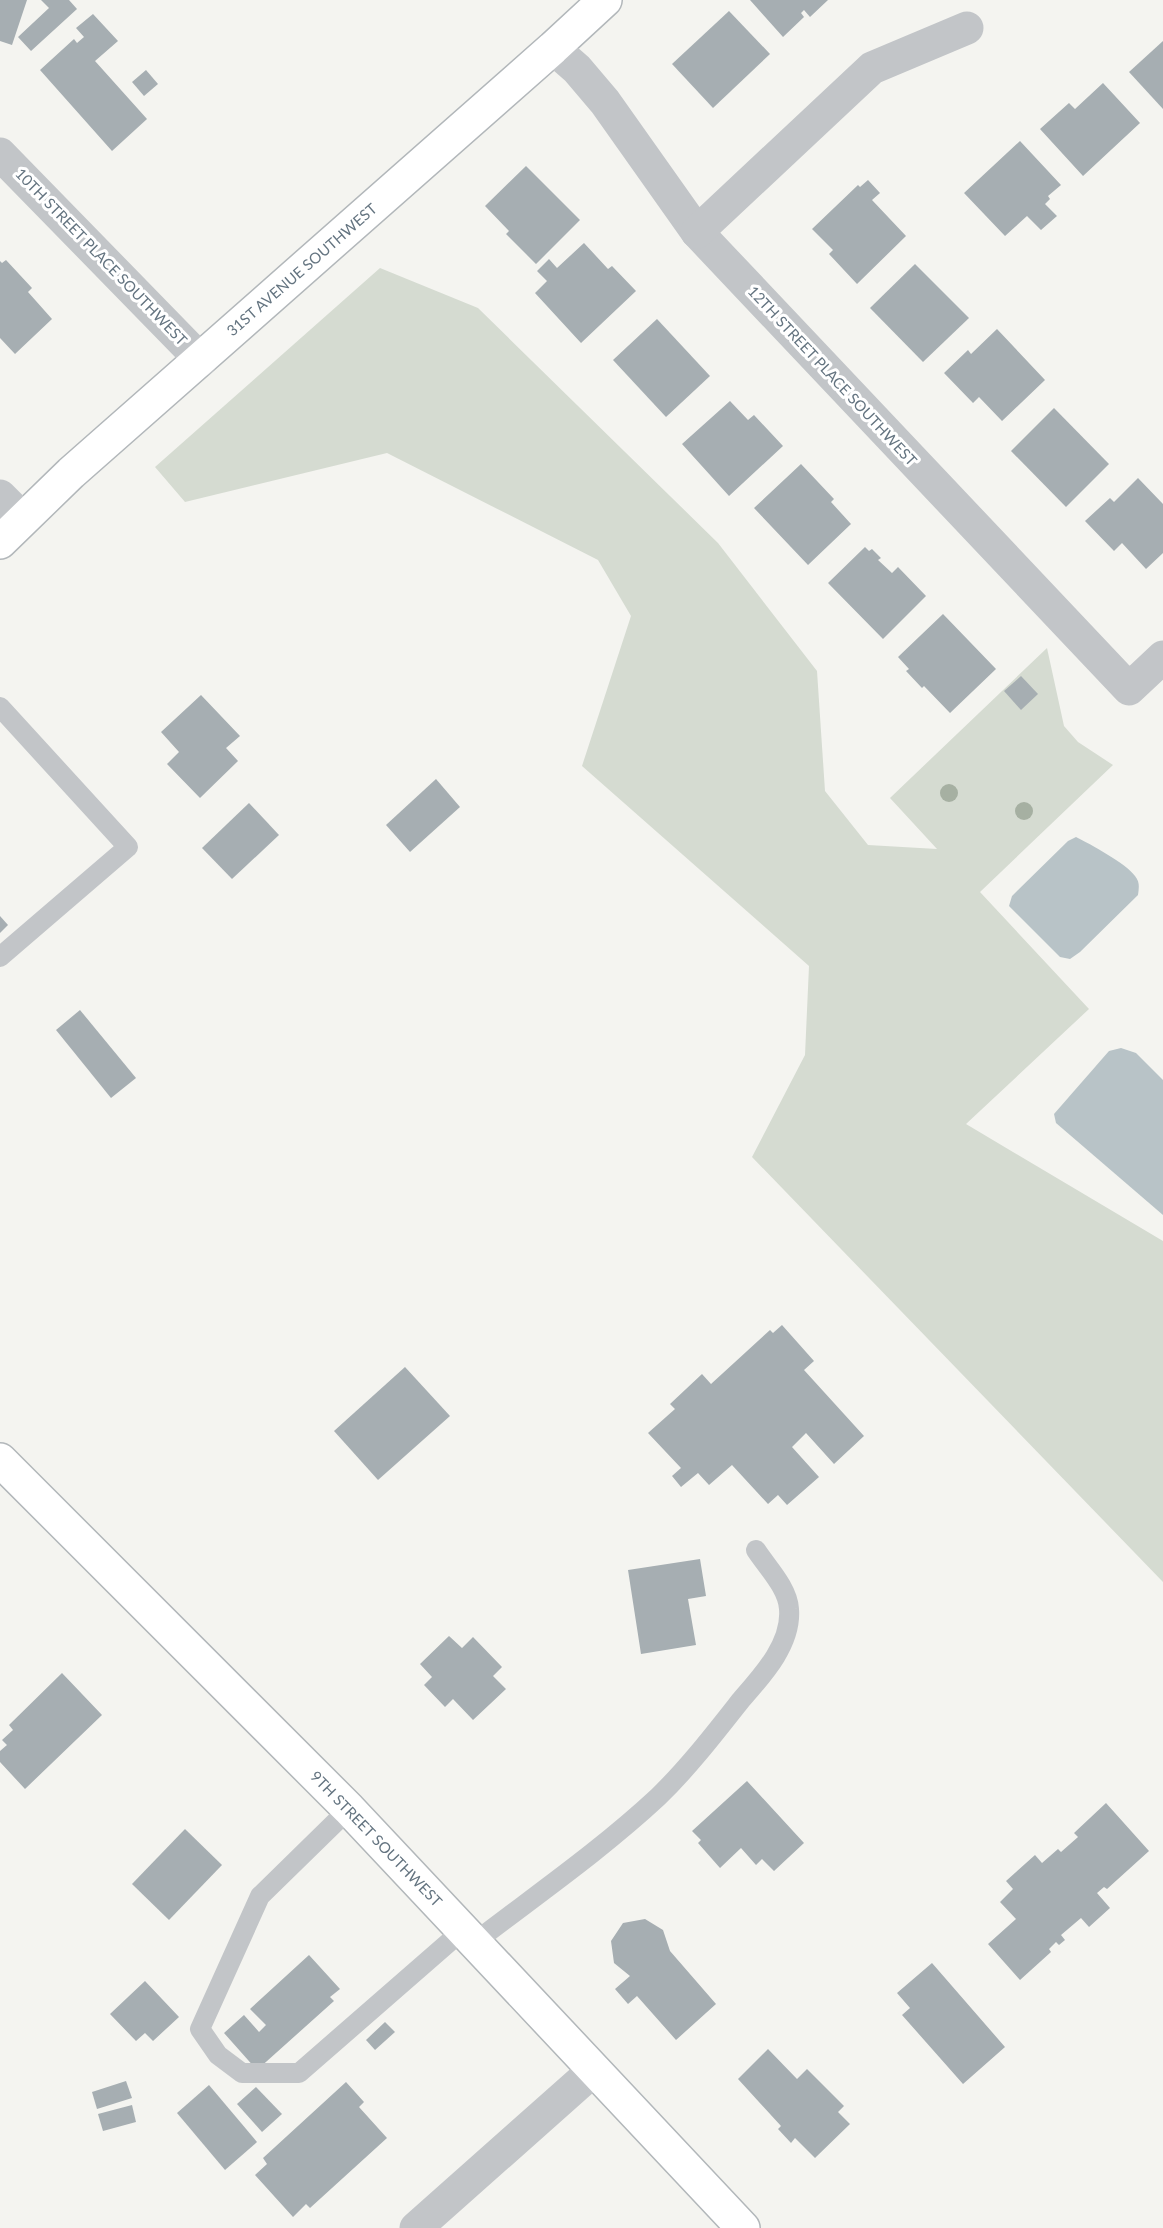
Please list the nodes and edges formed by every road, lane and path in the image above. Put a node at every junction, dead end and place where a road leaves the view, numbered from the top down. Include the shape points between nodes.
1 (605, 0) edge
2 (967, 28) dead end
3 (554, 48) junction
4 (0, 154) edge
5 (697, 232) junction
6 (201, 360) junction
7 (0, 496) edge
8 (23, 519) junction
9 (0, 542) edge
10 (1163, 657) edge
11 (0, 707) edge
12 (0, 957) edge
13 (0, 1460) edge
14 (756, 1550) dead end
15 (349, 1809) junction
16 (469, 1936) junction
17 (594, 2070) junction
18 (416, 2228) edge
19 (743, 2228) edge

1 - 3 main road, 31ST AVENUE SOUTHWEST
2 - 5 street via 872,68
3 - 5 street, 12TH STREET PLACE SOUTHWEST via 605,102
3 - 6 main road, 31ST AVENUE SOUTHWEST
4 - 6 street, 10TH STREET PLACE SOUTHWEST
5 - 10 street, 12TH STREET PLACE SOUTHWEST via 1129,689
6 - 8 main road, 31ST AVENUE SOUTHWEST
7 - 8 street
8 - 9 main road, 31ST AVENUE SOUTHWEST
11 - 12 lane via 128,848
13 - 15 main road, 9TH STREET SOUTHWEST
14 - 16 lane via 785,1594 789,1610 786,1635 769,1667 660,1795 632,1820
15 - 16 main road, 9TH STREET SOUTHWEST
15 - 16 lane via 260,1896 200,2029 218,2055 242,2073 299,2073
16 - 17 main road, 9TH STREET SOUTHWEST
17 - 18 street
17 - 19 main road, 9TH STREET SOUTHWEST

